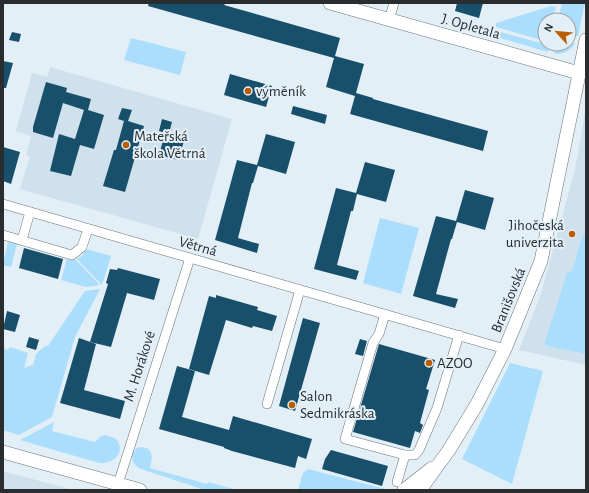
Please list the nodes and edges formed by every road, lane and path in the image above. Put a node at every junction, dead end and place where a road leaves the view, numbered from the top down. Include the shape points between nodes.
1 (330, 3) edge
2 (394, 3) edge
3 (390, 20) junction
4 (586, 40) edge
5 (579, 73) junction
6 (3, 204) edge
7 (30, 212) junction
8 (88, 229) junction
9 (3, 235) edge
10 (22, 240) junction
11 (190, 258) junction
12 (300, 290) junction
13 (385, 314) junction
14 (459, 335) junction
15 (505, 349) junction
16 (268, 404) dead end
17 (3, 452) edge
18 (405, 455) junction
19 (440, 462) junction
20 (118, 484) junction
21 (401, 486) edge
22 (140, 490) edge
23 (420, 490) edge
24 (432, 490) edge

1 - 3 street, J. Opletala
2 - 3 street
3 - 5 street, J. Opletala
4 - 5 street, Branišovská
5 - 15 street, Branišovská via 540,260
6 - 7 street, Větrná
7 - 8 street, Větrná
7 - 10 street
8 - 10 street via 82,248 72,255
8 - 11 street, Větrná
9 - 10 street
11 - 12 street, Větrná
11 - 20 street, M. Horákové
12 - 13 street, Větrná
12 - 16 street
13 - 14 street, Větrná
13 - 18 street via 379,334 373,343 345,439
14 - 15 street, Větrná
14 - 18 street via 437,408 414,456
15 - 19 street, Branišovská via 477,404
17 - 20 street
18 - 21 street
19 - 21 street, Branišovská via 418,478
19 - 23 street, Branišovská
19 - 24 street, Branišovská
20 - 22 street

